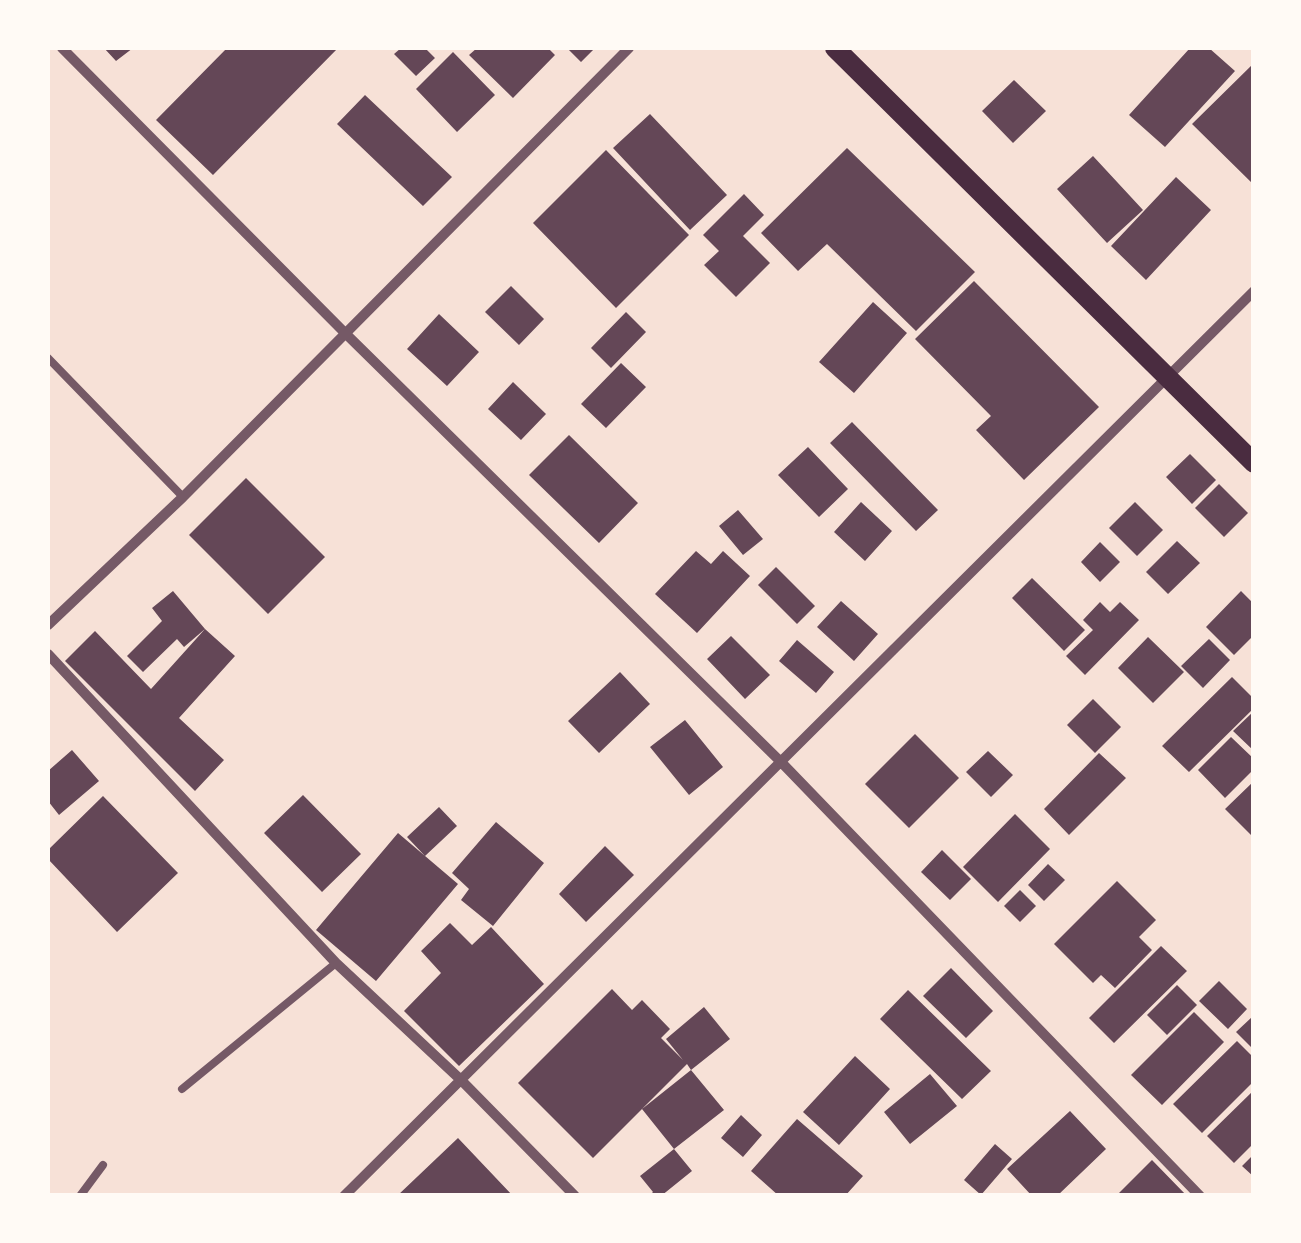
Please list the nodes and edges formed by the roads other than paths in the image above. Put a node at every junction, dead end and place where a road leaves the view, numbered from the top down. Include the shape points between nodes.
1 (62, 48) edge
2 (629, 48) edge
3 (835, 48) edge
4 (1254, 291) edge
5 (345, 332) junction
6 (48, 358) edge
7 (1168, 379) junction
8 (1254, 463) edge
9 (184, 497) junction
10 (48, 625) edge
11 (48, 654) edge
12 (782, 763) junction
13 (336, 963) junction
14 (462, 1080) junction
15 (182, 1089) dead end
16 (103, 1165) dead end
17 (80, 1196) edge
18 (344, 1196) edge
19 (575, 1196) edge
20 (1200, 1196) edge

1 - 5 street
2 - 5 street
3 - 7 main road
4 - 7 street
5 - 9 street
5 - 12 street
6 - 9 lane
7 - 8 main road
7 - 12 street
9 - 10 street
11 - 13 street
12 - 14 street
12 - 20 street
13 - 14 street
13 - 15 lane
14 - 18 street
14 - 19 street
16 - 17 lane

